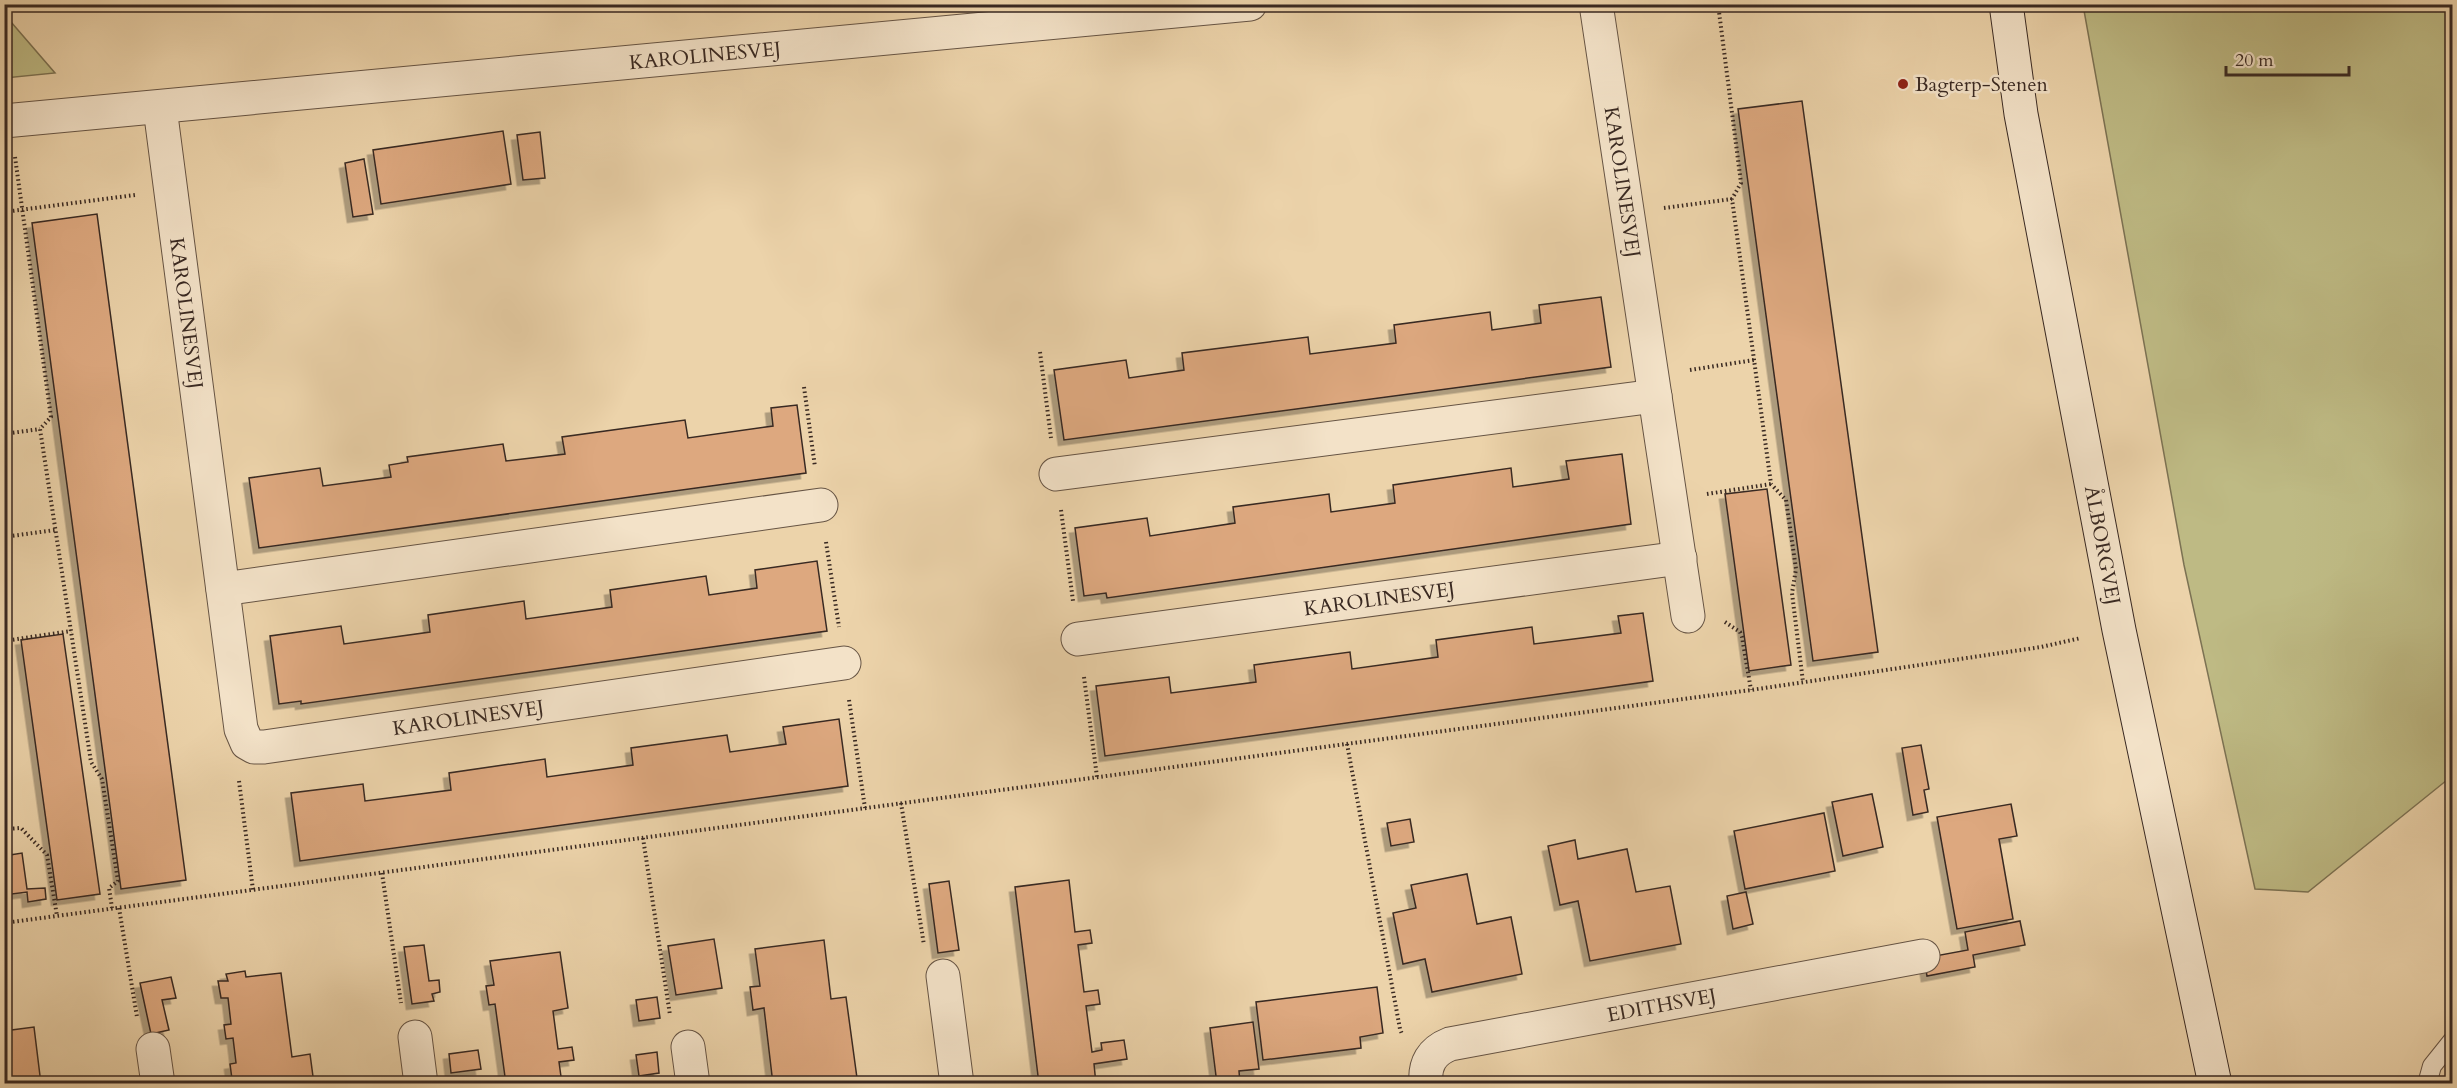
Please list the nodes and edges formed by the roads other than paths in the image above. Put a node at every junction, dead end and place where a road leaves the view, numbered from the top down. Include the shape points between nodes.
1 (1250, 4) edge
2 (1596, 4) edge
3 (2006, 4) edge
4 (160, 108) junction
5 (7, 121) edge
6 (1654, 386) junction
7 (1056, 474) road end
8 (821, 505) road end
9 (1680, 558) junction
10 (223, 589) junction
11 (1688, 616) road end
12 (1078, 639) road end
13 (844, 663) road end
14 (1923, 956) dead end
15 (943, 976) road end
16 (415, 1037) road end
17 (2452, 1041) edge
18 (688, 1047) road end
19 (153, 1049) road end
20 (1429, 1070) edge
21 (158, 1083) edge
22 (421, 1083) edge
23 (693, 1083) edge
24 (957, 1083) edge
25 (2215, 1083) edge
26 (2427, 1083) edge

1 - 4 street, KAROLINESVEJ
2 - 6 street, KAROLINESVEJ
3 - 25 street, ÅLBORGVEJ via 2021,114 2119,630
4 - 5 street, KAROLINESVEJ
4 - 10 street, KAROLINESVEJ
6 - 7 street
6 - 9 street, KAROLINESVEJ
8 - 10 street
9 - 11 street, KAROLINESVEJ
9 - 12 street, KAROLINESVEJ
10 - 13 street, KAROLINESVEJ via 241,729 247,743 254,747
14 - 20 street, EDITHSVEJ via 1450,1044 1439,1048
15 - 24 street
16 - 22 street
17 - 26 lane via 2432,1066
18 - 23 street
19 - 21 street

